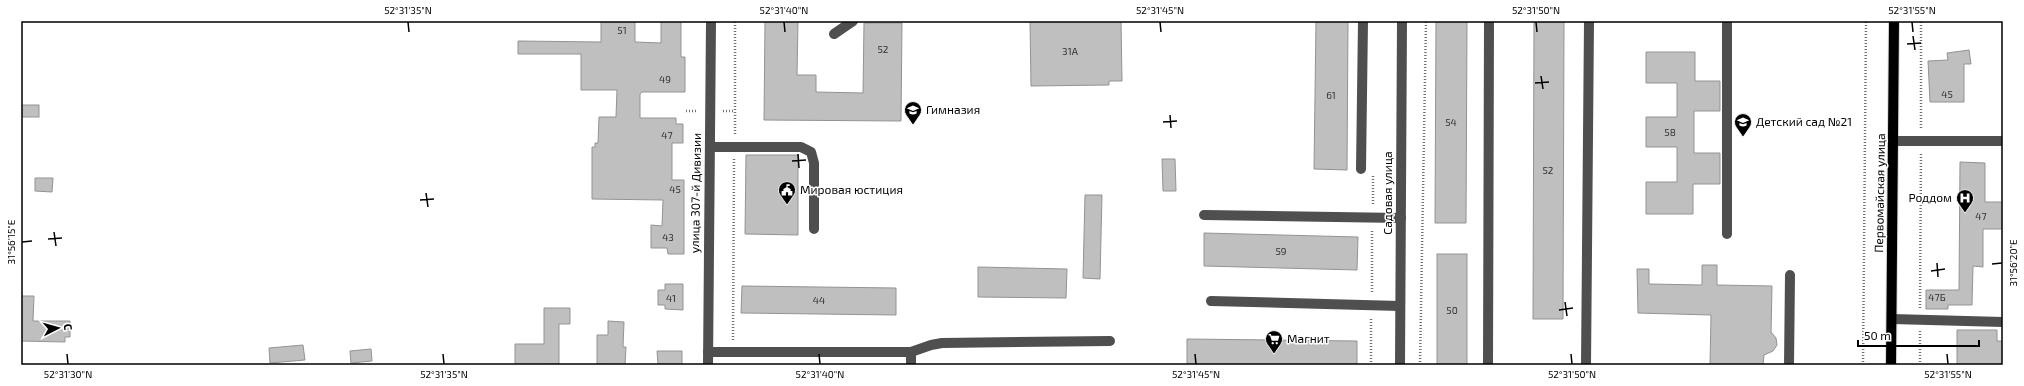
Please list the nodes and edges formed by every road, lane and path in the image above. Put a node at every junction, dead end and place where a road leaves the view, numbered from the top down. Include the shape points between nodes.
1 (712, 21) edge
2 (735, 21) edge
3 (853, 21) edge
4 (1363, 21) edge
5 (1402, 21) edge
6 (1426, 21) edge
7 (1489, 21) edge
8 (1589, 21) edge
9 (1727, 21) edge
10 (1866, 21) edge
11 (1894, 21) edge
12 (1922, 21) edge
13 (834, 34) dead end
14 (1893, 141) junction
15 (1921, 141) junction
16 (2003, 141) edge
17 (710, 147) junction
18 (734, 147) junction
19 (1361, 169) dead end
20 (1373, 170) dead end
21 (1204, 215) dead end
22 (1372, 218) junction
23 (1401, 218) junction
24 (814, 229) dead end
25 (1727, 234) dead end
26 (1790, 275) dead end
27 (1211, 302) dead end
28 (1371, 305) junction
29 (1400, 306) junction
30 (1892, 319) junction
31 (1920, 320) junction
32 (2003, 322) edge
33 (1110, 341) dead end
34 (708, 352) junction
35 (733, 352) junction
36 (911, 352) junction
37 (708, 365) edge
38 (911, 365) edge
39 (1371, 365) edge
40 (1400, 365) edge
41 (1420, 365) edge
42 (1488, 365) edge
43 (1586, 365) edge
44 (1789, 365) edge
45 (1863, 365) edge
46 (1891, 365) edge
47 (1920, 365) edge

1 - 17 street, улица 307-й Дивизии
2 - 18 path
3 - 13 street
4 - 19 street
5 - 23 street, Садовая улица
6 - 41 path
7 - 42 street
8 - 43 street
9 - 25 street
10 - 45 path
11 - 14 main road, Первомайская улица
12 - 15 path
14 - 15 street
14 - 30 main road, Первомайская улица
15 - 16 street
15 - 31 path
17 - 18 street
17 - 34 street, улица 307-й Дивизии
18 - 24 street via 801,148 810,152 814,163
18 - 35 path
20 - 22 path
21 - 22 street
22 - 23 street
22 - 28 path
23 - 29 street, Садовая улица
26 - 44 street
27 - 28 street
28 - 29 street
28 - 39 path
29 - 40 street, Садовая улица
30 - 31 street
30 - 46 main road, Первомайская улица
31 - 32 street
31 - 47 path
33 - 36 street via 942,343
34 - 35 street
34 - 37 street, улица 307-й Дивизии
35 - 36 street
36 - 38 street

